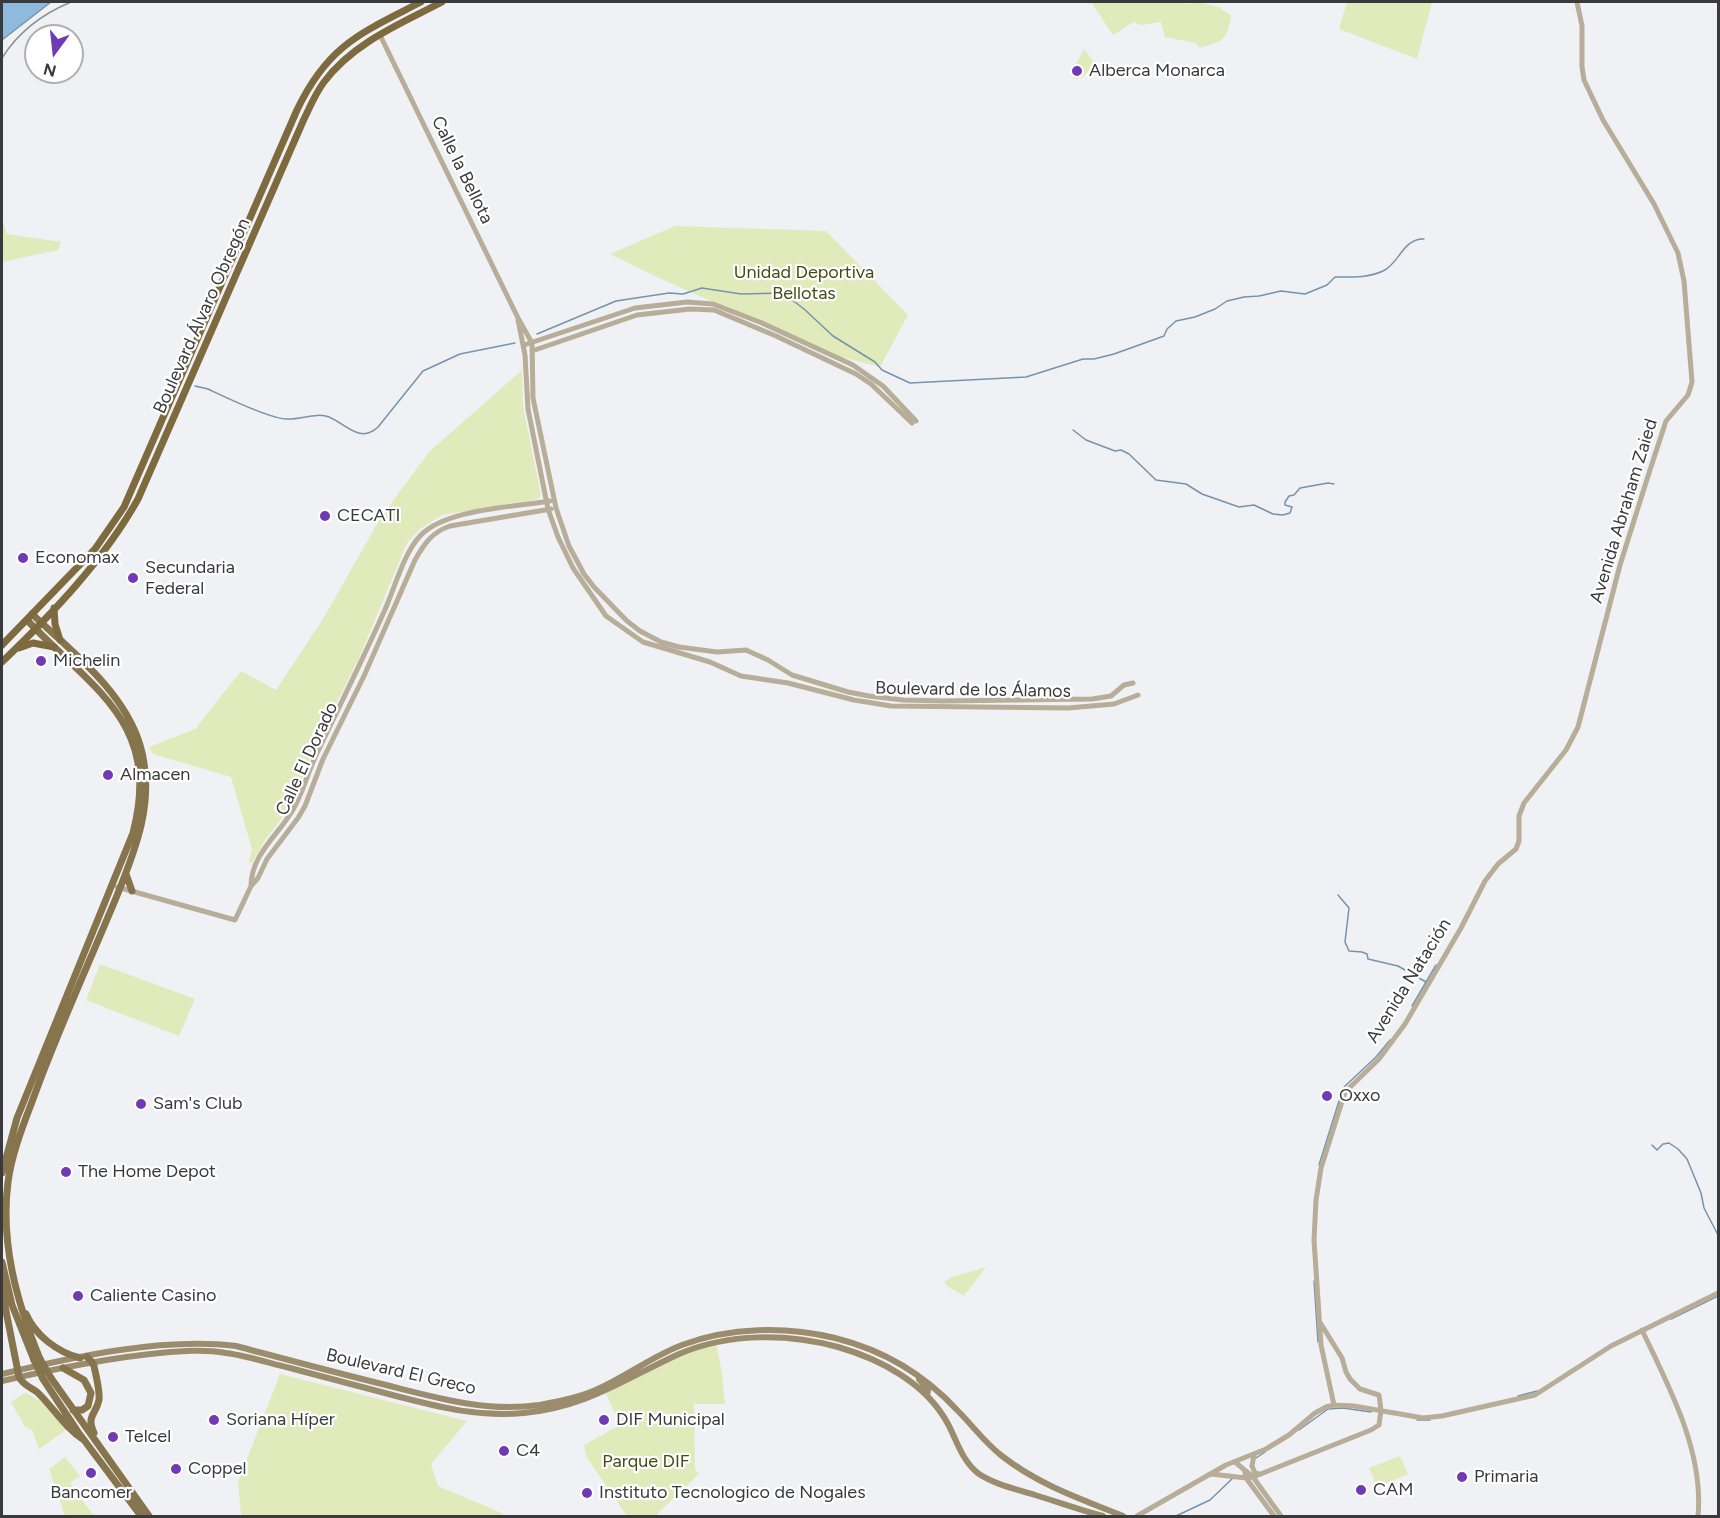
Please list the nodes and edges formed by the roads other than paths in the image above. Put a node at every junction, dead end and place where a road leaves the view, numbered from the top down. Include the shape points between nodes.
1 (421, 2) edge
2 (442, 2) edge
3 (1577, 2) edge
4 (380, 35) junction
5 (518, 318) junction
6 (777, 333) junction
7 (532, 343) junction
8 (524, 345) junction
9 (533, 350) junction
10 (525, 353) junction
11 (914, 422) dead end
12 (554, 500) junction
13 (547, 501) junction
14 (556, 508) junction
15 (548, 509) junction
16 (54, 608) junction
17 (29, 617) junction
18 (41, 622) junction
19 (34, 628) junction
20 (60, 640) junction
21 (2, 645) edge
22 (54, 647) junction
23 (14, 650) junction
24 (2, 662) edge
25 (1132, 683) dead end
26 (1138, 695) dead end
27 (1508, 856) joint
28 (126, 871) junction
29 (116, 886) junction
30 (251, 886) junction
31 (132, 891) junction
32 (2, 1173) edge
33 (2, 1266) edge
34 (16, 1292) junction
35 (1719, 1293) edge
36 (1320, 1322) junction
37 (1642, 1330) junction
38 (37, 1359) junction
39 (86, 1359) junction
40 (63, 1368) junction
41 (18, 1373) junction
42 (915, 1373) junction
43 (2, 1374) edge
44 (335, 1376) junction
45 (47, 1378) junction
46 (2, 1381) edge
47 (926, 1392) junction
48 (1334, 1405) junction
49 (73, 1410) junction
50 (1381, 1410) junction
51 (958, 1411) junction
52 (84, 1440) junction
53 (99, 1446) junction
54 (1253, 1457) junction
55 (1235, 1462) junction
56 (1211, 1474) junction
57 (1246, 1474) junction
58 (1259, 1474) junction
59 (1221, 1475) junction
60 (1041, 1482) junction
61 (1018, 1490) junction
62 (1075, 1497) junction
63 (1072, 1507) junction
64 (140, 1514) edge
65 (149, 1516) edge
66 (1080, 1516) edge
67 (1103, 1516) edge
68 (1124, 1516) edge
69 (1137, 1516) edge
70 (1274, 1516) edge
71 (1281, 1516) edge
72 (1698, 1516) edge

1 - 17 highway, Boulevard Álvaro Obregón via 348,42 315,77 297,110 124,507 95,549
2 - 4 highway, Boulevard Álvaro Obregón
3 - 27 street, Avenida Abraham Zaied via 1584,80 1678,253 1692,382 1685,399 1666,421 1620,565 1578,727 1566,750 1524,803 1519,816 1519,841
4 - 5 street, Calle la Bellota
4 - 16 highway, Boulevard Álvaro Obregón via 334,69 316,94 138,499 113,539
5 - 7 street, Calle la Bellota
5 - 8 street, Calle la Bellota
6 - 7 street via 725,307 687,302 636,308
6 - 9 street via 714,310 666,310 629,317
6 - 11 street via 867,374 890,393
7 - 8 street
7 - 9 street, Boulevard de los Álamos
8 - 10 street, Boulevard de los Álamos
9 - 10 street
9 - 12 street, Boulevard de los Álamos via 533,398
10 - 13 street, Boulevard de los Álamos via 527,400
12 - 13 street, Calle El Dorado
12 - 14 street, Boulevard de los Álamos
13 - 15 street, Boulevard de los Álamos
13 - 30 street, Calle El Dorado via 451,518 420,536 296,804 259,856
14 - 15 street, Calle El Dorado
14 - 25 street, Boulevard de los Álamos via 576,561 594,587 640,631 679,648 746,650 803,679 848,692 903,700 1092,699 1111,696
15 - 26 street, Boulevard de los Álamos via 573,568 606,616 644,642 741,675 891,706 1068,708 1114,704
15 - 30 street, Calle El Dorado via 450,526 424,545 323,759 305,806
16 - 18 highway, Boulevard Álvaro Obregón
16 - 20 highway
17 - 18 main road
17 - 19 main road
17 - 21 highway, Boulevard Álvaro Obregón
18 - 19 highway, Boulevard Álvaro Obregón
18 - 20 main road
19 - 22 main road
19 - 23 highway, Boulevard Álvaro Obregón
20 - 28 main road via 120,705 140,744 147,794 139,835
22 - 23 highway via 33,643
22 - 29 main road via 105,695 133,740 141,783 138,814
23 - 24 highway, Boulevard Álvaro Obregón
27 - 36 street, Avenida Natación via 1485,881 1400,1031 1379,1059 1345,1092 1324,1156 1316,1200 1314,1240
28 - 29 main road
28 - 31 main road
29 - 31 street
29 - 32 main road via 17,1118
29 - 34 main road via 13,1156 7,1229
30 - 31 street via 235,920
33 - 38 main road via 21,1329
33 - 41 main road via 4,1301
34 - 38 main road
34 - 39 main road via 32,1325 57,1349
35 - 37 street
36 - 48 street, Avenida Natación
36 - 50 street via 1350,1379 1360,1389 1379,1395
37 - 50 street via 1535,1395 1423,1418
37 - 72 street via 1686,1433 1695,1464
38 - 45 main road, bridge
39 - 40 main road, Boulevard El Greco
39 - 41 main road, Boulevard El Greco
39 - 44 main road, Boulevard El Greco via 214,1351
39 - 53 main road via 99,1400 90,1422
40 - 41 main road, Boulevard El Greco
40 - 49 main road via 84,1380 91,1393 88,1406
41 - 43 main road, Boulevard El Greco
41 - 46 main road, Boulevard El Greco
41 - 52 main road via 24,1384 37,1392
42 - 44 main road, Boulevard El Greco via 879,1353 834,1338 770,1329 711,1336 680,1345 599,1389 538,1405 485,1406 448,1401
42 - 47 main road
42 - 51 main road, Boulevard El Greco
44 - 47 main road, Boulevard El Greco via 453,1410 490,1415 528,1413 568,1406 597,1395 694,1350 730,1340 776,1337 825,1344 868,1357
45 - 49 main road
45 - 52 main road
47 - 51 main road via 937,1393
47 - 61 main road, Boulevard El Greco via 971,1467 992,1481
48 - 50 street
48 - 54 street via 1318,1411
49 - 53 main road
50 - 58 street via 1379,1425 1371,1430
51 - 60 main road, Boulevard El Greco via 983,1440
52 - 64 main road
53 - 64 main road
54 - 55 street
54 - 57 street
54 - 58 street via 1254,1471
55 - 56 street
55 - 57 street
55 - 59 street
56 - 59 street
56 - 69 street
57 - 58 street
57 - 59 street
57 - 70 street
57 - 71 street
60 - 61 main road via 1039,1492
60 - 62 main road, Boulevard El Greco
61 - 63 main road, Boulevard El Greco
62 - 63 main road
62 - 68 main road, Boulevard El Greco
63 - 66 main road
63 - 67 main road, Boulevard El Greco
64 - 65 main road

